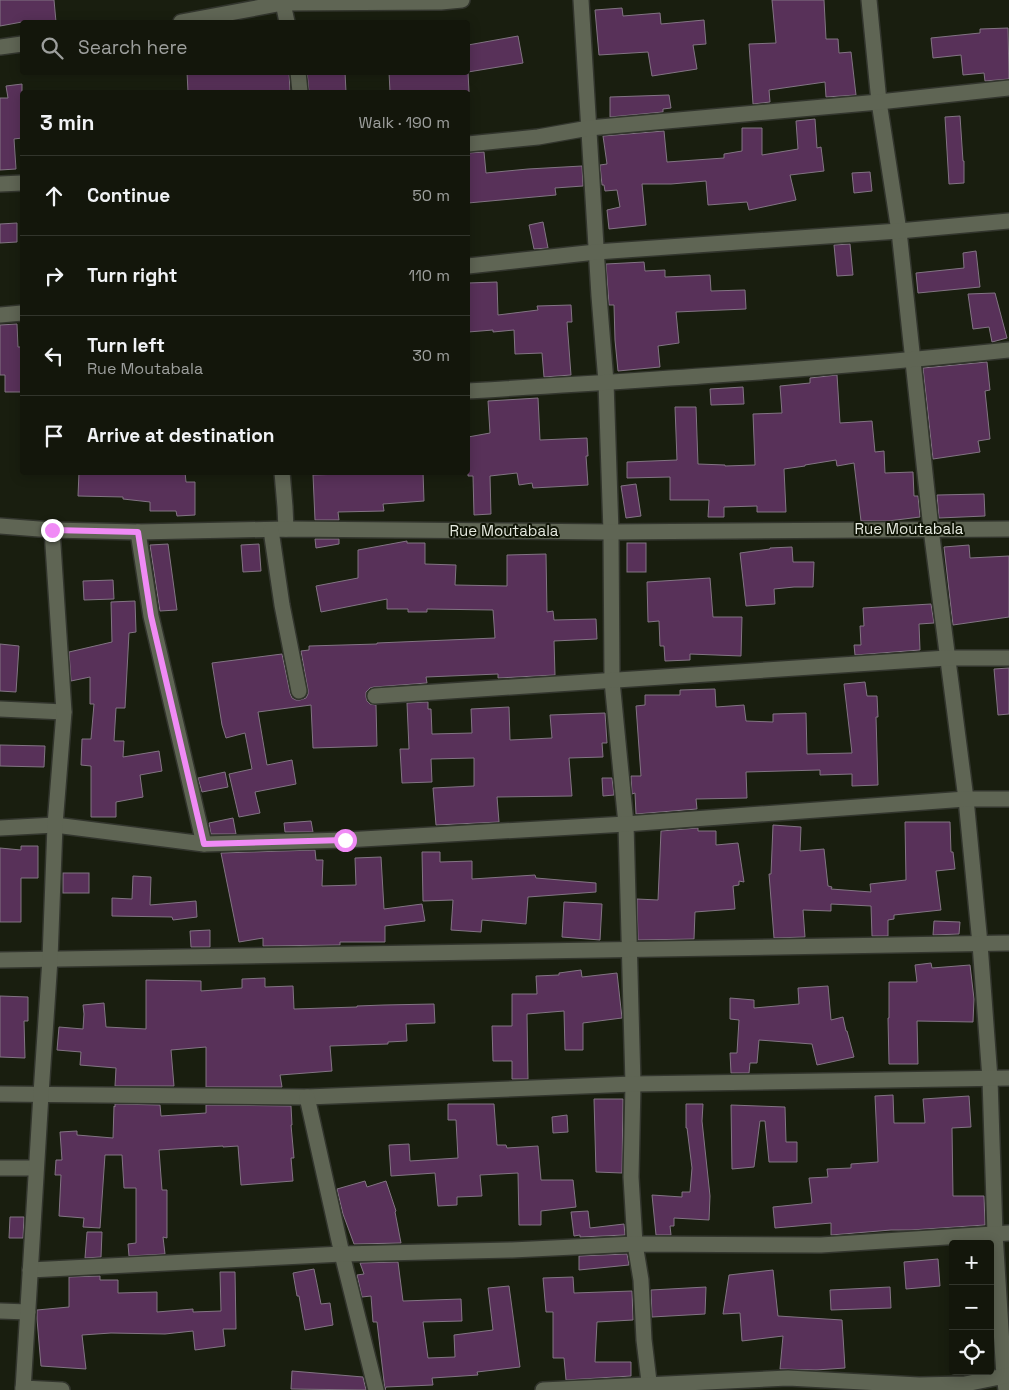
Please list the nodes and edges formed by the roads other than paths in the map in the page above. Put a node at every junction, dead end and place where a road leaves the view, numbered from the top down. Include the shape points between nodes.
1 (462, 0) edge
2 (581, 0) edge
3 (868, 0) edge
4 (283, 2) edge
5 (191, 20) edge
6 (287, 20) edge
7 (20, 44) edge
8 (0, 47) edge
9 (298, 75) edge
10 (1009, 88) edge
11 (300, 90) edge
12 (879, 102) junction
13 (589, 128) junction
14 (470, 144) edge
15 (20, 183) edge
16 (0, 184) edge
17 (1009, 221) edge
18 (899, 232) junction
19 (596, 252) junction
20 (470, 266) edge
21 (20, 313) edge
22 (0, 315) edge
23 (1009, 350) edge
24 (913, 360) junction
25 (606, 382) junction
26 (470, 391) edge
27 (282, 475) edge
28 (0, 526) edge
29 (278, 529) junction
30 (931, 529) junction
31 (1009, 529) edge
32 (52, 530) junction
33 (138, 532) junction
34 (611, 532) junction
35 (947, 658) junction
36 (1009, 658) edge
37 (612, 681) junction
38 (299, 691) dead end
39 (375, 696) dead end
40 (0, 709) edge
41 (64, 712) junction
42 (966, 799) junction
43 (1009, 799) edge
44 (626, 824) junction
45 (55, 825) junction
46 (0, 828) edge
47 (204, 844) junction
48 (1009, 943) edge
49 (980, 944) junction
50 (630, 950) junction
51 (50, 959) junction
52 (0, 960) edge
53 (990, 1078) junction
54 (1009, 1078) edge
55 (633, 1084) junction
56 (0, 1094) edge
57 (41, 1094) junction
58 (308, 1097) junction
59 (0, 1168) edge
60 (36, 1168) junction
61 (1002, 1234) edge
62 (635, 1244) junction
63 (342, 1254) junction
64 (30, 1270) junction
65 (0, 1311) edge
66 (28, 1312) junction
67 (1006, 1380) edge
68 (650, 1388) edge
69 (23, 1389) edge
70 (62, 1390) edge
71 (376, 1390) edge
72 (543, 1390) edge

1 - 4 street
2 - 13 street
3 - 12 street
4 - 5 street
4 - 6 street
7 - 8 street
9 - 11 street
10 - 12 street
12 - 13 street
12 - 18 street
13 - 14 street
13 - 19 street
15 - 16 street
17 - 18 street
18 - 19 street
18 - 24 street
19 - 20 street
19 - 25 street
21 - 22 street
23 - 24 street
24 - 25 street
24 - 30 street
25 - 26 street
25 - 34 street
27 - 29 street
28 - 32 street, Rue Moutabala
29 - 33 street, Rue Moutabala
29 - 34 street, Rue Moutabala
29 - 38 street via 282,605
30 - 31 street, Rue Moutabala
30 - 34 street, Rue Moutabala
30 - 35 street
32 - 33 street, Rue Moutabala
32 - 41 street
33 - 47 street via 151,616
34 - 37 street
35 - 36 street
35 - 37 street
35 - 42 street
37 - 39 street
37 - 44 street
40 - 41 street
41 - 45 street
42 - 43 street
42 - 44 street
42 - 49 street
44 - 47 street via 345,840
44 - 50 street
45 - 46 street
45 - 47 street
45 - 51 street
48 - 49 street
49 - 50 street
49 - 53 street
50 - 51 street
50 - 55 street
51 - 52 street
51 - 57 street
53 - 54 street
53 - 55 street
53 - 61 street
55 - 58 street
55 - 62 street via 631,1176
56 - 57 street
57 - 58 street
57 - 60 street
58 - 63 street
59 - 60 street
60 - 64 street
61 - 62 street via 820,1245
61 - 67 street
62 - 63 street
62 - 68 street
63 - 64 street
63 - 71 street
64 - 66 street
65 - 66 street
66 - 69 street
67 - 68 street via 919,1385 788,1378
68 - 72 street
69 - 70 street

